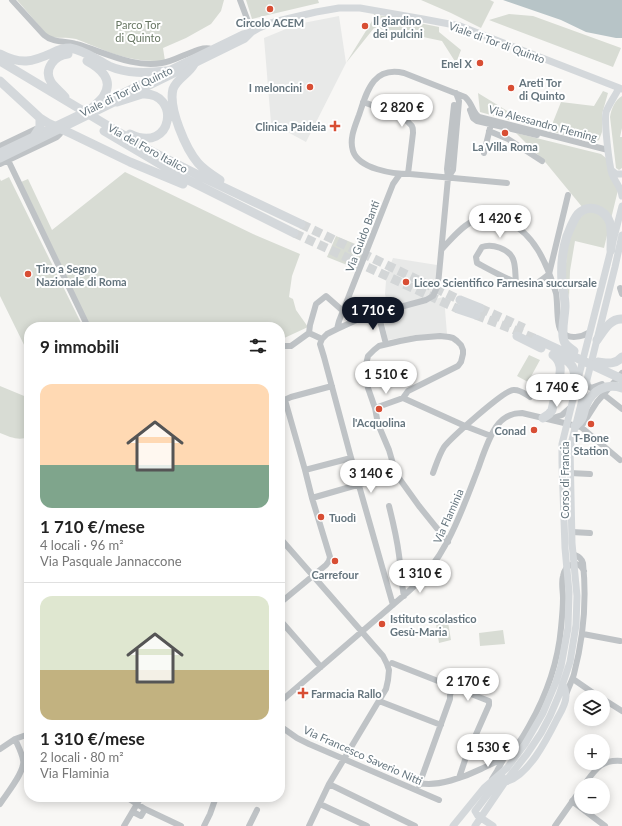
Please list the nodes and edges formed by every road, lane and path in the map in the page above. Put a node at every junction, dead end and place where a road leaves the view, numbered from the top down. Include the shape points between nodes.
1 (12, 0) edge
2 (240, 0) edge
3 (252, 32) junction
4 (211, 50) junction
5 (189, 53) junction
6 (0, 54) edge
7 (195, 60) junction
8 (0, 61) edge
9 (0, 68) edge
10 (167, 71) junction
11 (0, 81) edge
12 (621, 88) edge
13 (456, 94) junction
14 (467, 99) junction
15 (117, 102) junction
16 (363, 102) junction
17 (70, 106) junction
18 (92, 108) junction
19 (491, 124) junction
20 (38, 127) junction
21 (108, 127) junction
22 (58, 128) junction
23 (489, 131) junction
24 (0, 146) edge
25 (142, 150) junction
26 (608, 150) junction
27 (0, 152) edge
28 (484, 153) dead end
29 (0, 159) edge
30 (8, 160) junction
31 (161, 161) junction
32 (542, 161) dead end
33 (0, 164) edge
34 (611, 170) junction
35 (400, 174) junction
36 (408, 174) junction
37 (622, 174) edge
38 (448, 178) junction
39 (507, 183) dead end
40 (568, 195) dead end
41 (622, 196) edge
42 (622, 206) edge
43 (245, 209) junction
44 (278, 213) junction
45 (301, 224) tunnel mouth
46 (294, 233) tunnel mouth
47 (622, 235) edge
48 (442, 249) junction
49 (611, 250) junction
50 (549, 274) junction
51 (516, 282) junction
52 (459, 304) tunnel mouth
53 (343, 311) junction
54 (478, 312) tunnel mouth
55 (378, 313) junction
56 (622, 319) edge
57 (86, 322) edge
58 (337, 328) junction
59 (590, 332) junction
60 (309, 333) junction
61 (518, 336) tunnel mouth
62 (322, 339) junction
63 (597, 340) junction
64 (386, 344) junction
65 (285, 346) dead end
66 (574, 351) junction
67 (549, 352) junction
68 (622, 358) edge
69 (598, 362) junction
70 (622, 373) edge
71 (587, 380) junction
72 (618, 381) edge
73 (332, 386) junction
74 (576, 388) junction
75 (622, 388) edge
76 (604, 394) junction
77 (530, 397) dead end
78 (403, 398) junction
79 (285, 400) edge
80 (571, 406) junction
81 (285, 407) edge
82 (375, 408) junction
83 (622, 409) edge
84 (546, 419) junction
85 (466, 426) junction
86 (574, 426) junction
87 (491, 436) junction
88 (351, 458) junction
89 (620, 460) dead end
90 (305, 470) junction
91 (433, 473) dead end
92 (570, 473) junction
93 (590, 474) dead end
94 (380, 475) dead end
95 (359, 485) junction
96 (312, 498) junction
97 (389, 506) dead end
98 (572, 532) junction
99 (590, 533) dead end
100 (285, 542) edge
101 (448, 542) junction
102 (573, 554) junction
103 (574, 565) junction
104 (567, 568) junction
105 (584, 571) junction
106 (312, 576) junction
107 (404, 596) junction
108 (285, 599) edge
109 (393, 605) junction
110 (285, 626) edge
111 (362, 632) junction
112 (583, 634) junction
113 (620, 641) dead end
114 (579, 654) junction
115 (556, 660) junction
116 (392, 663) dead end
117 (565, 666) junction
118 (321, 667) junction
119 (573, 679) junction
120 (560, 683) junction
121 (455, 687) junction
122 (547, 688) junction
123 (589, 690) edge
124 (566, 695) junction
125 (285, 698) edge
126 (379, 701) junction
127 (610, 704) edge
128 (622, 711) edge
129 (440, 725) junction
130 (285, 729) edge
131 (24, 736) edge
132 (15, 739) junction
133 (0, 749) edge
134 (504, 758) junction
135 (344, 759) junction
136 (622, 761) edge
137 (506, 768) junction
138 (459, 778) junction
139 (589, 778) edge
140 (505, 782) junction
141 (420, 783) junction
142 (329, 784) junction
143 (486, 787) junction
144 (417, 790) junction
145 (574, 798) edge
146 (439, 800) dead end
147 (572, 801) junction
148 (134, 802) edge
149 (214, 802) edge
150 (0, 804) edge
151 (137, 804) junction
152 (320, 804) junction
153 (145, 809) junction
154 (257, 810) dead end
155 (133, 812) junction
156 (480, 818) junction
157 (312, 825) edge
158 (124, 826) edge
159 (181, 826) edge
160 (204, 826) edge
161 (248, 826) edge
162 (367, 826) edge
163 (415, 826) edge
164 (454, 826) edge
165 (475, 826) edge
166 (493, 826) edge
167 (554, 826) edge
168 (605, 826) edge

1 - 5 street via 44,36 52,40 76,44 144,64 168,62
2 - 3 street
3 - 4 main road, Viale di Tor di Quinto
3 - 7 main road, Viale di Tor di Quinto via 245,39
3 - 12 main road, Viale di Tor di Quinto via 276,21 296,16 339,8 360,8 460,26
4 - 5 street via 205,48
4 - 7 main road, Viale di Tor di Quinto
5 - 7 street via 194,54
6 - 10 highway via 15,61 26,62 69,48 121,70 145,73
7 - 10 main road, Viale di Tor di Quinto
7 - 15 main road, Viale di Tor di Quinto
7 - 44 highway via 190,70 177,83 172,97 186,144 192,155 208,172
8 - 17 highway, Via del Foro Italico
9 - 17 highway, Via del Foro Italico
10 - 18 main road, Viale di Tor di Quinto
11 - 20 highway
12 - 26 main road via 605,116
13 - 14 street
13 - 16 street via 410,74 392,72 373,82
13 - 38 street via 459,102 452,170
14 - 19 street, Via Alessandro Fleming via 473,118
14 - 26 street, Via Alessandro Fleming via 479,117
15 - 21 highway via 142,94 154,96 166,107 166,124 159,134 148,138 139,138
15 - 22 main road, Viale di Tor di Quinto
16 - 35 street via 352,135 354,153 368,165
16 - 36 street via 405,119 411,124 413,133
17 - 18 highway via 51,82 49,74 52,62 65,54 75,55 89,62 106,77 106,92
17 - 21 highway, Via del Foro Italico
17 - 25 highway, Via del Foro Italico via 97,127
18 - 22 main road, Viale di Tor di Quinto
19 - 23 street
19 - 26 street, Via Alessandro Fleming via 598,151
20 - 22 highway
20 - 22 main road, Viale di Tor di Quinto
20 - 24 street, Viale di Tor di Quinto
20 - 27 main road, Viale di Tor di Quinto
21 - 25 highway, Via del Foro Italico
22 - 29 main road, Viale di Tor di Quinto
22 - 30 street, Viale di Tor di Quinto via 60,134 57,137
22 - 43 highway via 130,162
23 - 28 street
23 - 32 street via 508,139
25 - 31 highway, Via del Foro Italico
26 - 34 main road
30 - 33 street, Viale di Tor di Quinto
30 - 57 street
31 - 43 highway, Via del Foro Italico via 197,185
31 - 44 highway, Via del Foro Italico
34 - 37 main road via 616,174
34 - 41 main road
35 - 36 street
35 - 53 street, Via Guido Banti via 393,184
36 - 38 street
38 - 39 street
38 - 48 street
40 - 50 street
42 - 49 main road, Corso di Francia
43 - 46 highway, Via del Foro Italico
44 - 45 highway, Via del Foro Italico
47 - 63 main road, Corso di Francia
48 - 50 street via 470,223 481,218 505,220 516,226 532,241
48 - 55 street via 438,285 431,298
49 - 59 main road, Corso di Francia
49 - 66 highway via 610,226 605,214 590,208 579,213 568,234 562,274 565,304 563,338
50 - 51 street via 532,286
50 - 59 street via 557,300 560,330 575,337
51 - 51 street via 477,263 476,256 482,247 500,248 510,254
52 - 54 highway
53 - 58 street, Via Guido Banti
53 - 60 street via 326,296 316,304
55 - 58 street
55 - 64 street
56 - 63 highway via 611,322
58 - 62 street
59 - 74 main road, Corso di Francia
60 - 62 street
60 - 65 street via 291,346
61 - 67 highway
62 - 73 street via 320,344
63 - 71 main road, Corso di Francia
64 - 78 street via 416,338 449,336 462,347 463,357 458,366 408,391
64 - 82 street via 371,352 366,366 368,388
66 - 69 highway
66 - 72 highway via 537,337
67 - 74 highway via 571,365
67 - 84 highway via 559,362 560,373 552,410
68 - 69 highway via 614,363
69 - 70 highway
70 - 72 street
71 - 72 street via 591,388
71 - 86 main road, Corso di Francia
72 - 76 street
73 - 79 street
73 - 88 street
74 - 80 main road, Corso di Francia
75 - 86 highway via 605,387 595,392 587,402 580,422
76 - 83 street
76 - 86 street
77 - 85 street via 519,390 511,390
78 - 82 street
78 - 85 street
80 - 84 street via 562,415
80 - 86 main road, Corso di Francia
81 - 90 street
82 - 101 street via 396,474
84 - 86 street, Via Flaminia
84 - 87 street, Via Flaminia via 516,413 504,418
85 - 87 street
85 - 91 street via 441,451
86 - 89 street, Via Flaminia
86 - 92 main road, Corso di Francia via 570,448
86 - 104 main road, Corso di Francia via 563,440 562,450
87 - 101 street, Via Flaminia
88 - 90 street
88 - 95 street
90 - 96 street
92 - 93 street
92 - 98 main road, Corso di Francia
94 - 95 street
95 - 96 street
95 - 109 street
96 - 106 street via 330,557 327,564
97 - 107 street via 396,534
98 - 99 street
98 - 102 main road, Corso di Francia
100 - 106 street
101 - 107 street, Via Flaminia via 424,577
102 - 103 main road, Corso di Francia
102 - 105 street, Corso di Francia via 582,560
103 - 104 street
103 - 105 street via 580,566
103 - 117 main road, Corso di Francia via 576,616 573,644
104 - 115 street, Corso di Francia via 562,579 562,624
104 - 117 main road, Corso di Francia via 569,592
105 - 112 street, Corso di Francia
106 - 108 street
106 - 111 street
107 - 109 street, Via Flaminia
109 - 111 street, Via Flaminia
110 - 118 street
111 - 118 street, Via Flaminia
111 - 126 street via 383,656 388,667 386,689
112 - 113 street
112 - 114 street, Corso di Francia
114 - 117 street, Corso di Francia
114 - 119 street, Corso di Francia
115 - 117 street via 557,664
115 - 122 street, Corso di Francia
116 - 121 street
117 - 120 main road, Corso di Francia
118 - 125 street, Via Flaminia
119 - 120 street via 565,684
119 - 123 street
119 - 124 street, Corso di Francia
120 - 122 street
120 - 124 main road
120 - 137 main road, Corso di Francia via 533,732
120 - 140 main road, Corso di Francia via 553,710 541,733
121 - 129 street via 454,697 450,699
121 - 138 street via 489,702
122 - 134 street, Corso di Francia via 522,738
124 - 140 main road, Corso di Francia via 556,722 533,760 518,776
126 - 129 street
126 - 135 street
127 - 128 street
129 - 141 street
130 - 135 street, Via Francesco Saverio Nitti via 305,742
131 - 132 street
132 - 133 street
132 - 150 street via 23,758 23,767
134 - 138 street
134 - 143 street
135 - 142 street
135 - 144 street, Via Francesco Saverio Nitti
136 - 139 street via 609,761 600,765
137 - 143 main road
137 - 156 main road via 475,810
138 - 141 street via 434,784
140 - 156 main road, Corso di Francia
141 - 144 street
142 - 152 street
142 - 163 street
143 - 164 main road
144 - 146 street, Via Francesco Saverio Nitti
145 - 147 street
147 - 167 street
147 - 168 street
148 - 151 street
149 - 160 street
151 - 153 street
151 - 155 street
152 - 157 street
152 - 162 street
153 - 155 street via 141,816
153 - 159 street
154 - 161 street
155 - 158 street
156 - 165 main road, Corso di Francia
156 - 166 main road

